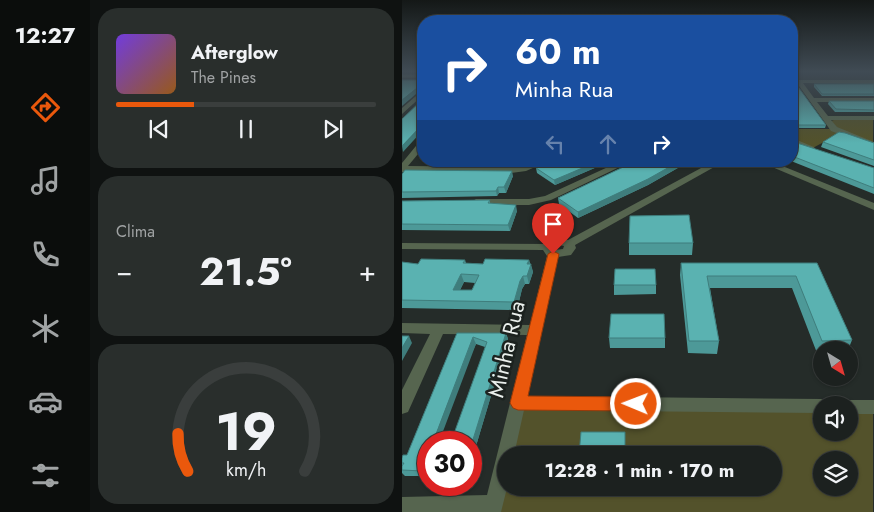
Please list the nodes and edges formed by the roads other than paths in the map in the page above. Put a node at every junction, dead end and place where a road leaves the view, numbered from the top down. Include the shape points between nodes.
1 (808, 96) edge
2 (417, 98) edge
3 (812, 100) junction
4 (874, 100) edge
5 (402, 112) edge
6 (826, 118) junction
7 (874, 118) edge
8 (798, 143) edge
9 (874, 145) edge
10 (417, 150) edge
11 (820, 152) edge
12 (459, 167) edge
13 (529, 167) edge
14 (615, 167) edge
15 (710, 167) edge
16 (777, 167) edge
17 (402, 168) edge
18 (457, 170) junction
19 (461, 202) edge
20 (874, 207) edge
21 (402, 246) edge
22 (551, 251) junction
23 (402, 328) edge
24 (439, 328) junction
25 (536, 330) junction
26 (518, 403) junction
27 (813, 406) edge
28 (402, 407) edge
29 (858, 407) edge
30 (874, 407) edge
31 (402, 506) edge
32 (493, 508) edge

1 - 3 street
2 - 5 street
3 - 4 street
3 - 6 street
6 - 7 street
6 - 9 street via 837,132
8 - 11 street
10 - 17 street
12 - 18 street
13 - 18 street
14 - 19 street via 539,200
15 - 22 street via 569,244 558,241
16 - 20 street
17 - 18 street
21 - 22 street
22 - 25 street, Minha Rua
23 - 24 street
24 - 25 street
24 - 28 street
25 - 26 street, Minha Rua
26 - 27 street
26 - 32 street, Minha Rua
29 - 30 street
31 - 32 street

